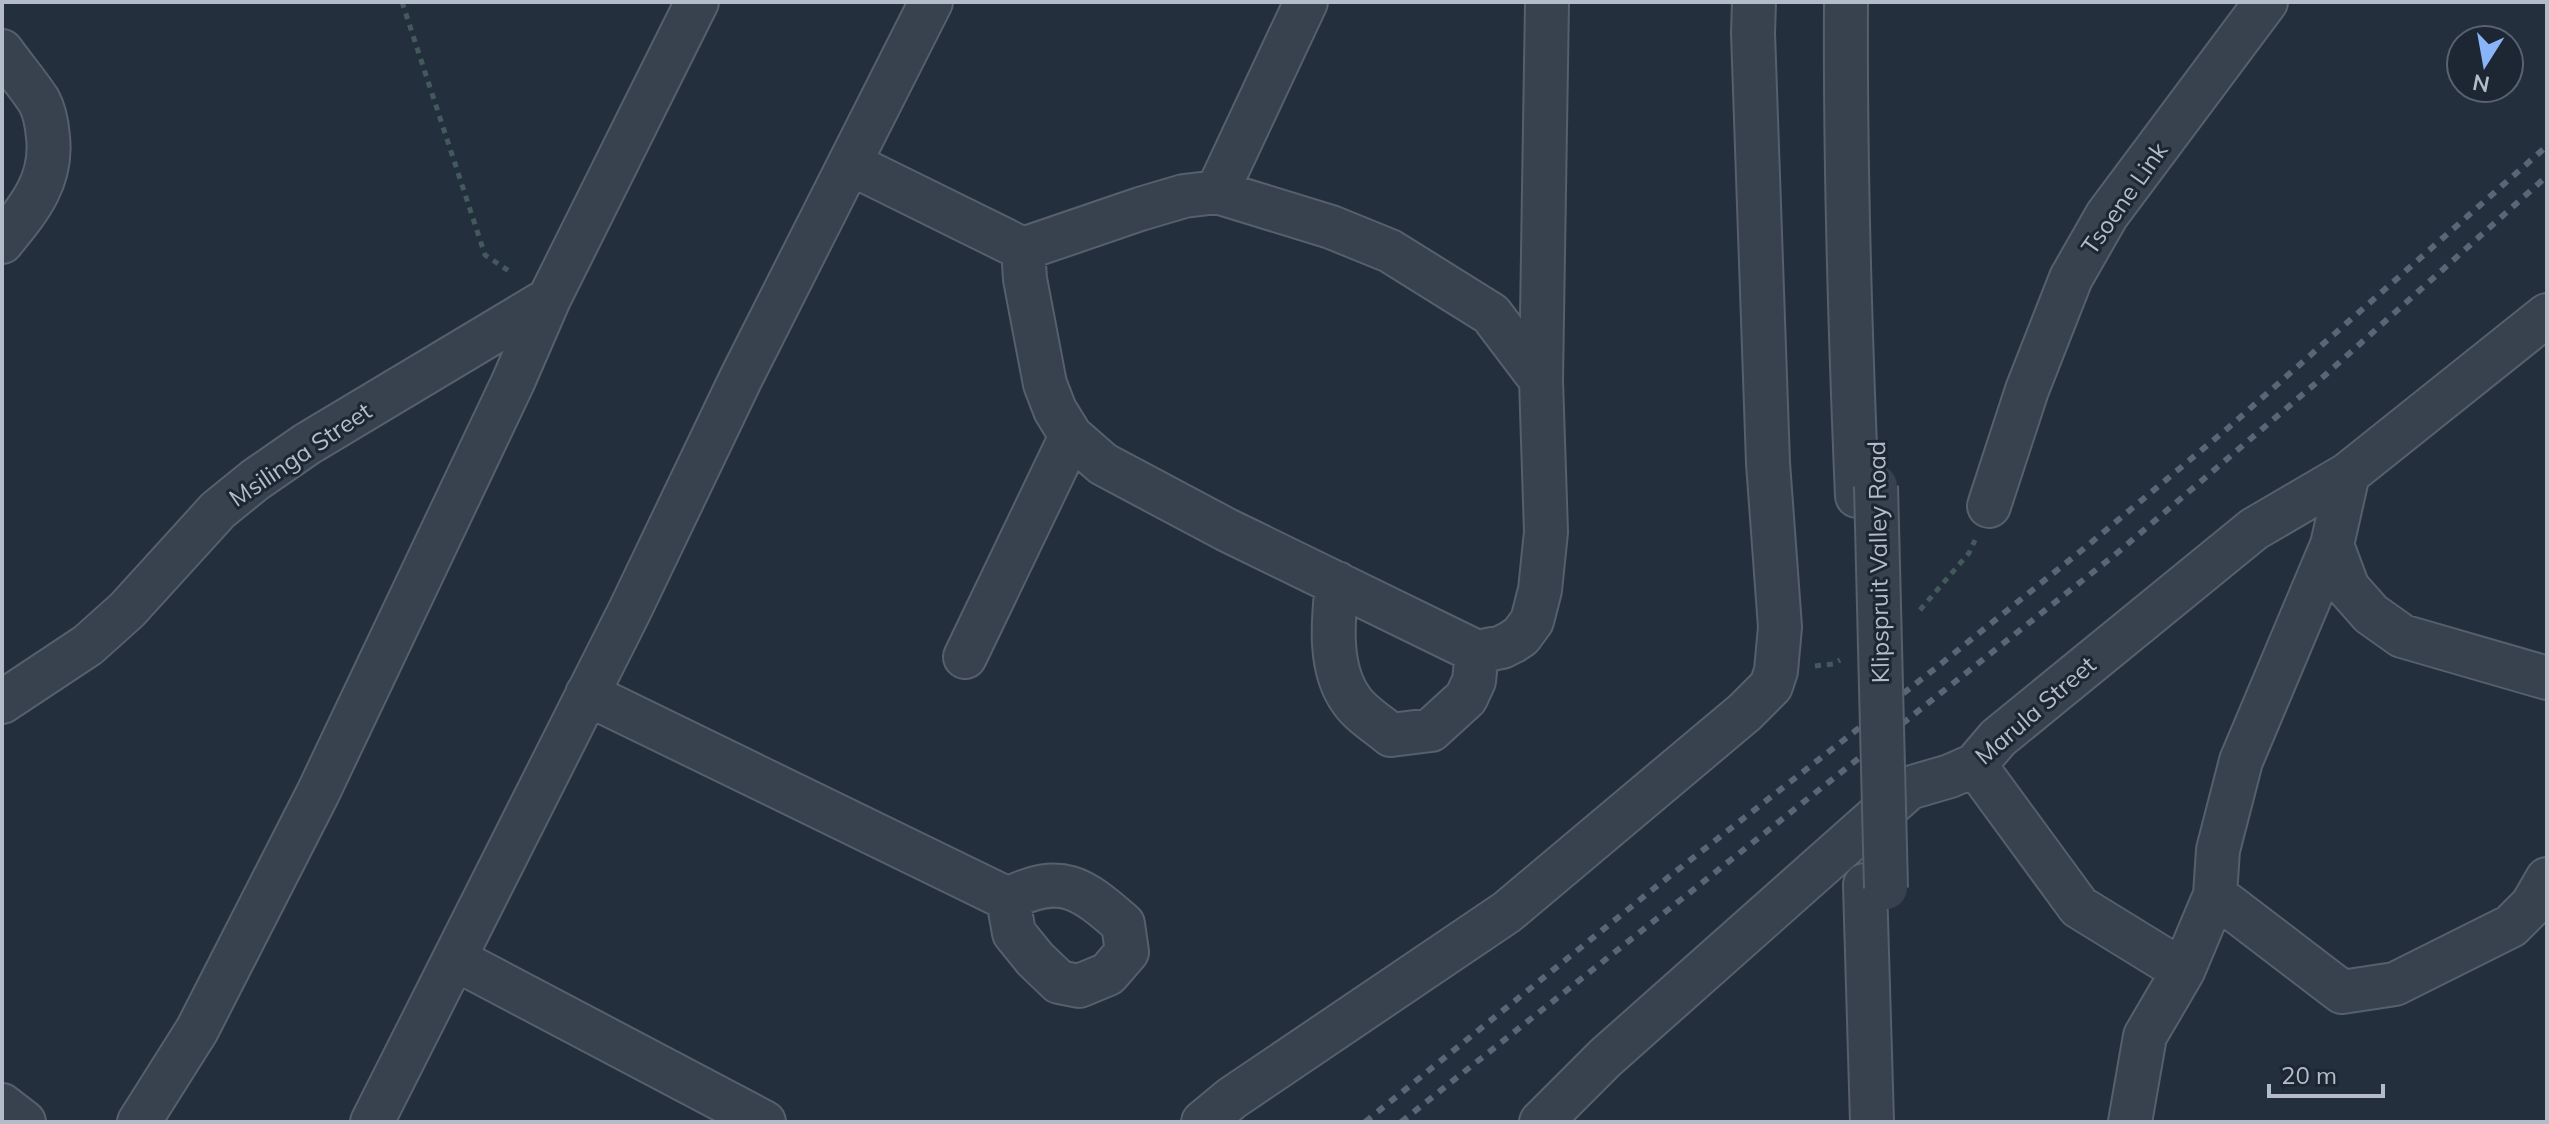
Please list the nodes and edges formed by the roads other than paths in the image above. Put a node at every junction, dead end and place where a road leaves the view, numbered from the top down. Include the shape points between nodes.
1 (697, 2) edge
2 (931, 2) edge
3 (1306, 2) edge
4 (1547, 2) edge
5 (1754, 2) edge
6 (1846, 2) edge
7 (1868, 2) edge
8 (2266, 2) edge
9 (2, 51) edge
10 (851, 164) junction
11 (1217, 192) junction
12 (2, 242) edge
13 (1023, 249) junction
14 (549, 299) junction
15 (2547, 315) edge
16 (1541, 380) junction
17 (1071, 436) junction
18 (2348, 474) junction
19 (1866, 491) junction
20 (1989, 506) dead end
21 (2332, 545) junction
22 (1337, 583) junction
23 (1477, 652) junction
24 (965, 657) dead end
25 (2547, 678) edge
26 (587, 694) junction
27 (2, 702) edge
28 (1975, 765) junction
29 (2547, 879) edge
30 (1875, 886) junction
31 (2215, 895) junction
32 (1008, 899) dead end
33 (455, 959) junction
34 (2183, 971) junction
35 (2, 1105) edge
36 (698, 1106) edge
37 (24, 1122) edge
38 (139, 1122) edge
39 (372, 1122) edge
40 (764, 1122) edge
41 (1203, 1122) edge
42 (1541, 1122) edge
43 (1872, 1122) edge
44 (1897, 1122) edge
45 (2130, 1122) edge

1 - 14 street
2 - 10 street
3 - 11 street
4 - 16 street
5 - 41 street via 1768,463 1780,627 1771,686 1507,912
6 - 19 street, Klipspruit Valley Road via 1848,290
7 - 19 street, Klipspruit Valley Road
8 - 20 street, Tsoene Link via 2107,215 2071,278
9 - 12 street via 40,103 50,156 37,195
10 - 13 street
10 - 26 street
11 - 13 street via 1184,196
11 - 16 street via 1331,227 1430,274 1491,314
13 - 17 street via 1045,384
14 - 27 street, Msilinga Street via 255,480 218,510 127,610
14 - 38 street via 318,793 197,1030
15 - 18 street, Marula Street
16 - 23 street via 1546,532 1538,602 1521,636
17 - 22 street via 1103,464
17 - 24 street
18 - 21 street
18 - 28 street, Marula Street via 2254,529 2010,728
19 - 30 street, Klipspruit Valley Road, bridge
21 - 25 street via 2348,588 2371,614 2402,636
21 - 31 street via 2241,761 2218,850
22 - 23 street
22 - 23 street via 1334,661 1352,702 1391,735 1431,730 1466,698
26 - 32 street
26 - 33 street
28 - 34 street via 2079,907
28 - 42 street, Marula Street via 1909,788 1616,1048
29 - 31 street via 2511,926 2395,984 2342,992
30 - 43 street, Klipspruit Valley Road
30 - 44 street, Klipspruit Valley Road
31 - 34 street
33 - 36 street
33 - 39 street
34 - 45 street via 2145,1036
35 - 37 street
36 - 40 street

